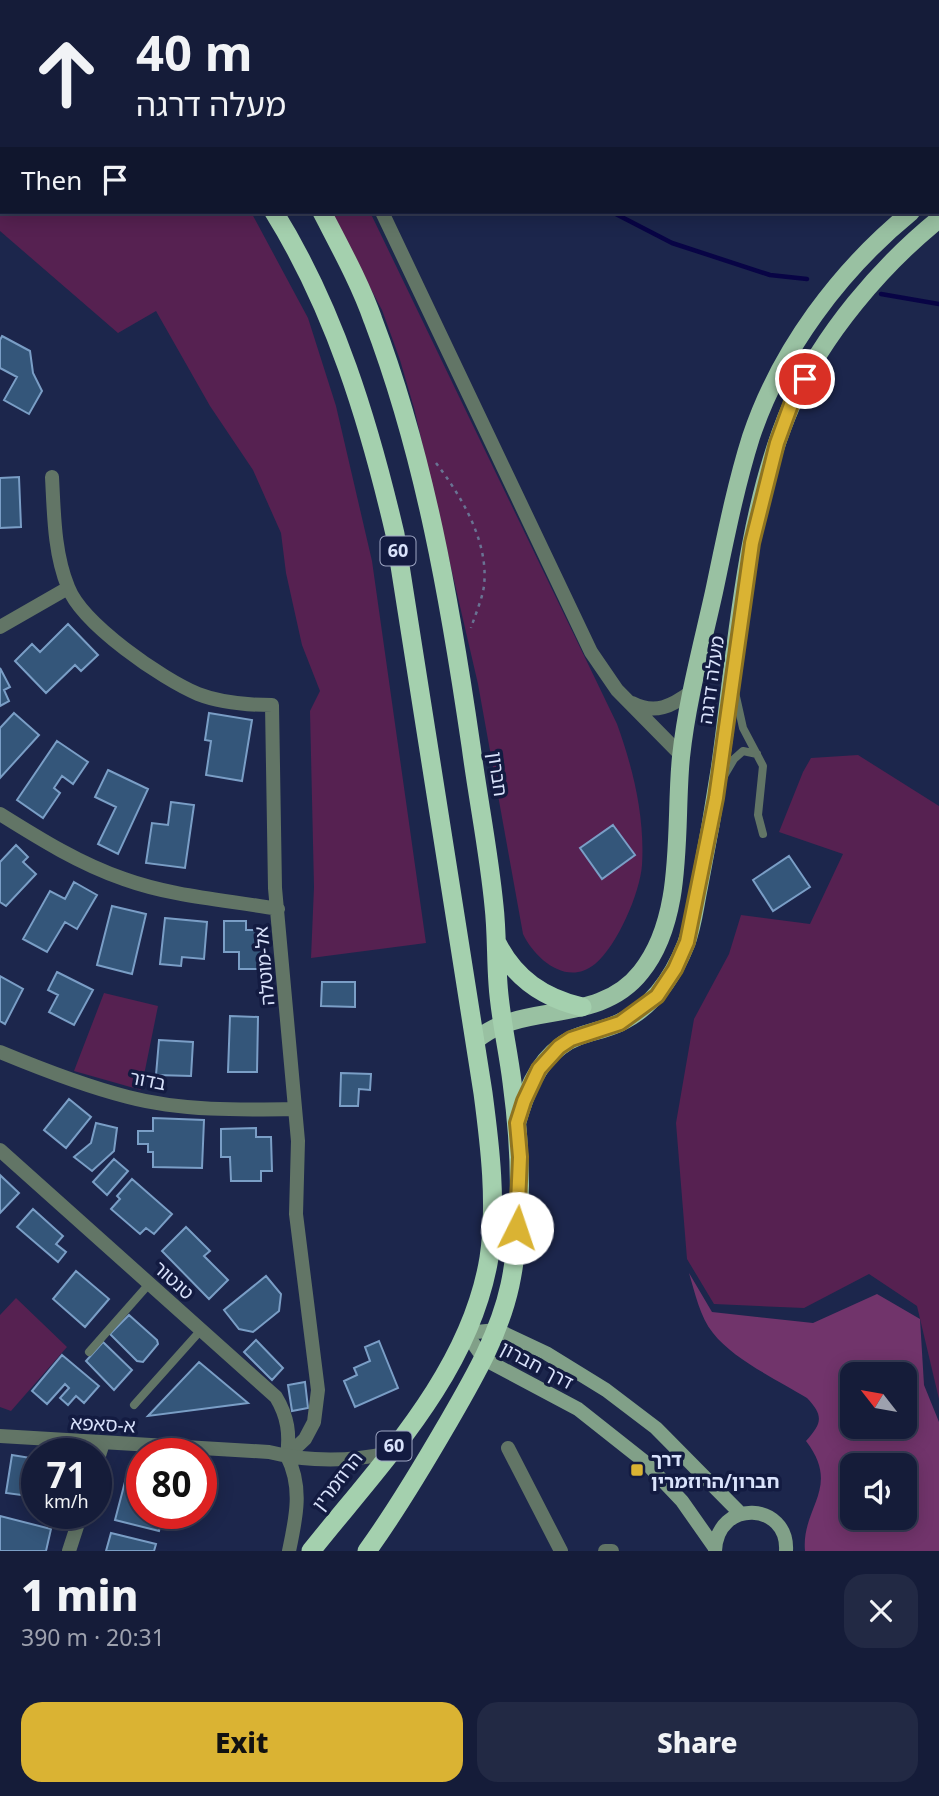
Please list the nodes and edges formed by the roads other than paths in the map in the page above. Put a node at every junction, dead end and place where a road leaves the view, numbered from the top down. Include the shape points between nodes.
1 (275, 214) edge
2 (323, 214) edge
3 (383, 214) edge
4 (909, 214) edge
5 (939, 219) edge
6 (52, 477) dead end
7 (68, 588) junction
8 (0, 627) edge
9 (732, 679) junction
10 (691, 692) junction
11 (628, 701) junction
12 (681, 755) junction
13 (759, 755) junction
14 (716, 798) junction
15 (2, 819) edge
16 (763, 834) dead end
17 (278, 909) junction
18 (496, 942) junction
19 (582, 1007) junction
20 (503, 1024) junction
21 (475, 1041) junction
22 (0, 1052) edge
23 (295, 1108) junction
24 (517, 1123) junction
25 (0, 1150) edge
26 (149, 1284) junction
27 (201, 1330) junction
28 (496, 1330) junction
29 (466, 1333) junction
30 (89, 1352) dead end
31 (484, 1359) junction
32 (134, 1405) dead end
33 (0, 1436) edge
34 (29, 1438) edge
35 (112, 1443) edge
36 (508, 1448) dead end
37 (389, 1453) junction
38 (287, 1456) junction
39 (741, 1514) junction
40 (76, 1529) edge
41 (715, 1549) edge
42 (787, 1550) edge
43 (69, 1551) edge
44 (289, 1551) edge
45 (311, 1551) edge
46 (367, 1551) edge
47 (561, 1551) edge
48 (605, 1551) edge
49 (612, 1551) edge

1 - 21 highway, 60 via 340,349 384,487 403,577
2 - 18 highway, חברון / 60 via 372,316 423,485 459,668
3 - 11 street via 590,652
4 - 10 main road, מעלה דרגה via 846,275 786,358 767,397 739,478
5 - 9 main road, מעלה דרגה via 883,271 849,313 792,402 752,543
6 - 7 street, אל-מוטלה via 60,560
7 - 8 street
7 - 17 street, אל-מוטלה via 103,630 158,672 198,694 222,701 272,705
9 - 13 lane via 743,728
9 - 14 main road, מעלה דרגה
10 - 11 street via 664,709 641,708
10 - 12 main road, מעלה דרגה
11 - 12 street
12 - 19 main road, מעלה דרגה via 673,890 666,925 640,974 615,995
13 - 14 lane via 743,751 734,759
13 - 16 lane via 758,815
14 - 24 main road, מעלה דרגה via 687,942 675,969 657,996 639,1011 620,1023 571,1039 547,1058
15 - 17 street via 126,880
17 - 23 street, אל-מוטלה
18 - 19 highway via 509,964 534,988
18 - 20 highway, חברון / 60
19 - 20 main road, מעלה דרגה
20 - 21 main road, מעלה דרגה
20 - 24 highway, חברון / 60
21 - 29 highway, 60 via 488,1129 492,1208 489,1256
22 - 23 street, בדור via 128,1097 214,1108
23 - 38 street, אל-מוטלה via 296,1214 318,1390 305,1439
24 - 28 highway, חברון / 60 via 520,1204 510,1286
25 - 26 street, טנטור
26 - 27 street, טנטור
26 - 30 lane
27 - 32 lane
27 - 38 street, טנטור via 276,1397 288,1428
28 - 29 main road, דרך חברון
28 - 31 highway, חברון / 60
28 - 39 main road, דרך חברון via 572,1368 630,1406
29 - 31 main road, דרך חברון
29 - 37 highway, הרוזמרין / 60
31 - 41 main road, דרך חברון via 578,1409 613,1435 682,1501
31 - 46 highway, 60
33 - 34 street, א-סאפא
35 - 38 street, א-סאפא
36 - 47 street
37 - 38 street, א-סאפא via 344,1461
37 - 45 highway, הרוזמרין / 60
38 - 44 street, טנטור via 298,1490
39 - 41 main road via 725,1523
39 - 42 main road via 770,1518 783,1532
40 - 43 street
48 - 49 street

